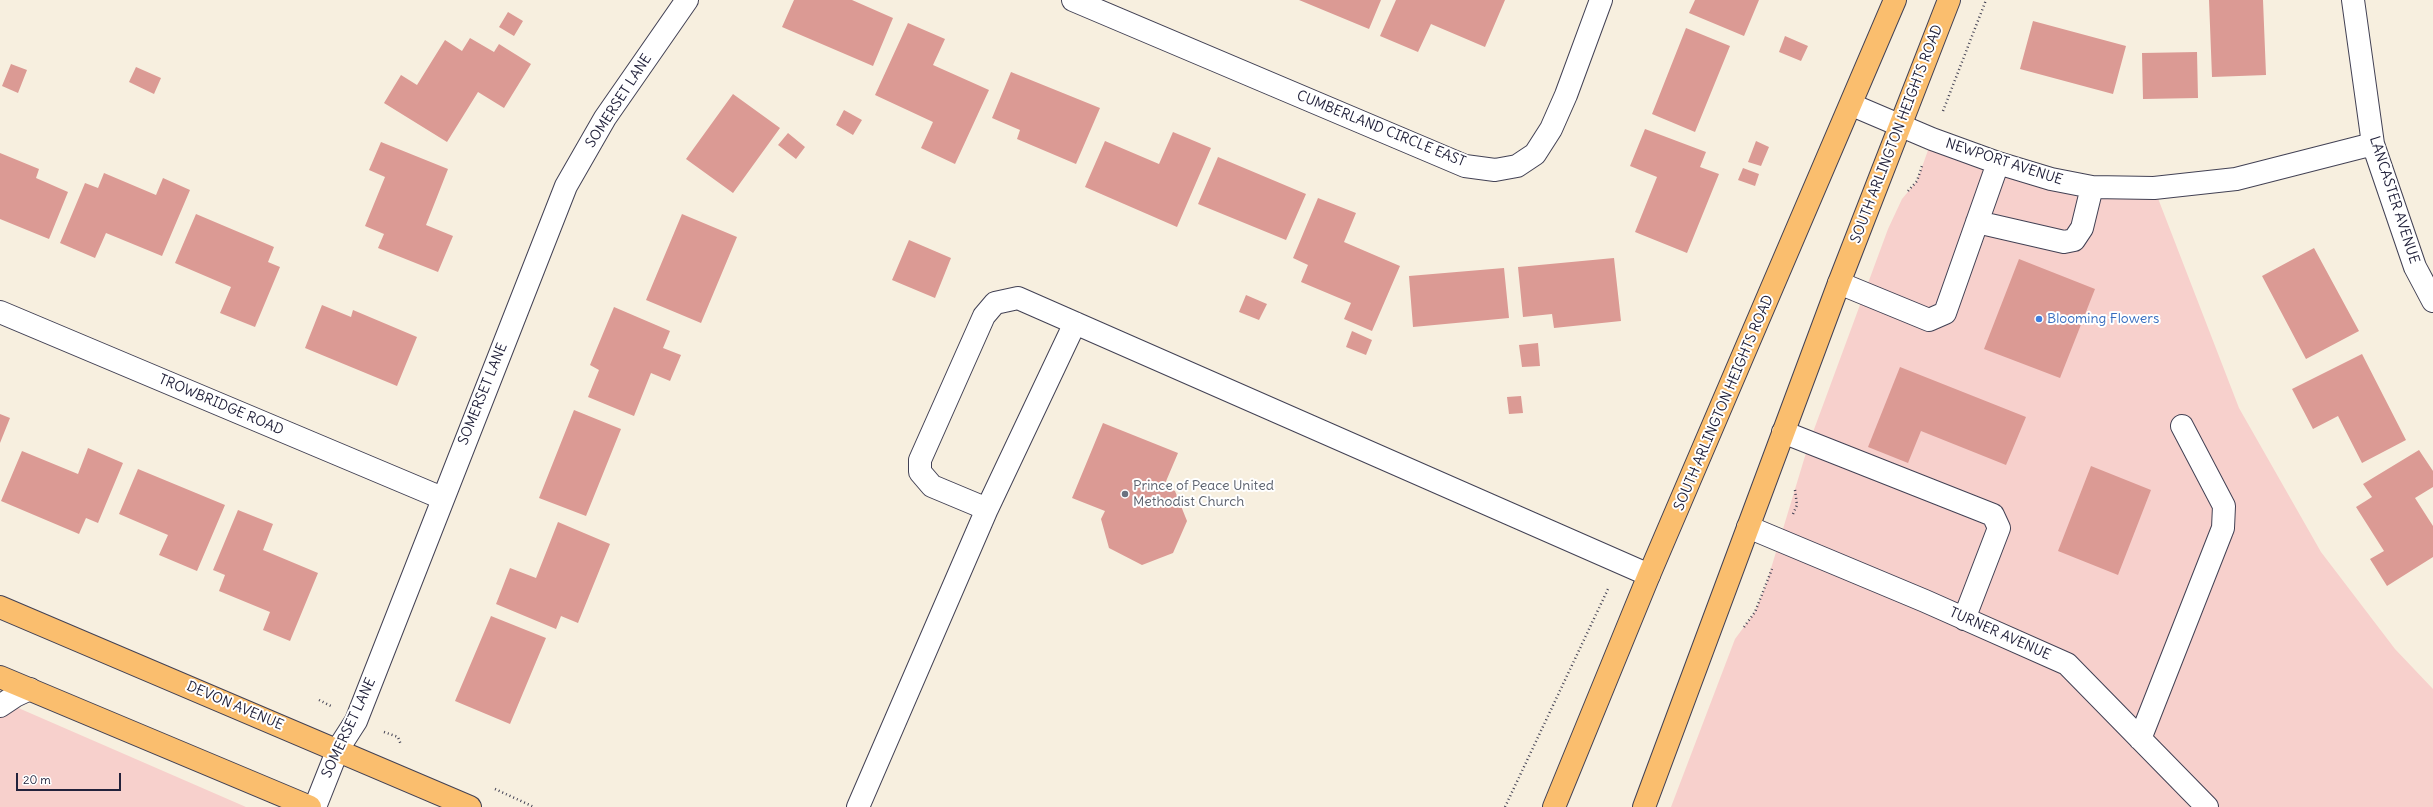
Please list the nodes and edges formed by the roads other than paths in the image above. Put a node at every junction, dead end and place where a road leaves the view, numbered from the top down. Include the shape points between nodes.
1 (688, 0) edge
2 (1073, 0) edge
3 (1601, 0) edge
4 (1895, 0) edge
5 (1949, 0) edge
6 (2353, 0) edge
7 (1852, 105) junction
8 (1898, 126) junction
9 (2373, 144) junction
10 (1998, 163) junction
11 (2092, 187) junction
12 (1977, 222) junction
13 (1838, 283) junction
14 (2433, 301) edge
15 (0, 312) edge
16 (1074, 323) junction
17 (2182, 426) dead end
18 (1783, 432) junction
19 (442, 498) junction
20 (987, 508) junction
21 (1748, 527) junction
22 (1649, 575) junction
23 (0, 606) edge
24 (1964, 619) junction
25 (0, 677) edge
26 (30, 689) junction
27 (0, 706) edge
28 (2140, 739) junction
29 (338, 749) junction
30 (310, 807) edge
31 (315, 807) edge
32 (470, 807) edge
33 (858, 807) edge
34 (1554, 807) edge
35 (1644, 807) edge
36 (2207, 807) edge

1 - 19 street, SOMERSET LANE via 605,118 566,186
2 - 3 street, CUMBERLAND CIRCLE EAST via 1465,166 1495,170 1517,166 1536,154 1551,129 1566,95
4 - 7 main road, SOUTH ARLINGTON HEIGHTS ROAD
5 - 8 main road, SOUTH ARLINGTON HEIGHTS ROAD
6 - 9 street, LANCASTER AVENUE
7 - 8 street, NEWPORT AVENUE
7 - 22 main road, SOUTH ARLINGTON HEIGHTS ROAD
8 - 10 street, NEWPORT AVENUE
8 - 13 main road, SOUTH ARLINGTON HEIGHTS ROAD
9 - 11 street, NEWPORT AVENUE via 2236,179 2154,188
9 - 14 street, LANCASTER AVENUE via 2416,267
10 - 11 street, NEWPORT AVENUE via 2051,179
10 - 12 street
11 - 12 street via 2082,228 2074,240 2064,242
12 - 13 street via 1944,313 1929,320
13 - 18 main road, SOUTH ARLINGTON HEIGHTS ROAD
15 - 19 street, TROWBRIDGE ROAD
16 - 20 street
16 - 20 street via 1018,298 995,303 984,316 920,460 920,472 932,486
16 - 22 street
17 - 28 street via 2224,506 2222,528
18 - 21 main road, SOUTH ARLINGTON HEIGHTS ROAD
18 - 24 street via 1993,515 1999,528
19 - 29 street, SOMERSET LANE via 356,720
20 - 33 street
21 - 24 street, TURNER AVENUE
21 - 35 main road, SOUTH ARLINGTON HEIGHTS ROAD
22 - 34 main road, SOUTH ARLINGTON HEIGHTS ROAD
23 - 29 main road, DEVON AVENUE
24 - 28 street, TURNER AVENUE via 2067,664
25 - 26 main road
26 - 27 street
26 - 30 main road
28 - 36 street, TURNER AVENUE
29 - 31 street, SOMERSET LANE
29 - 32 main road, DEVON AVENUE

